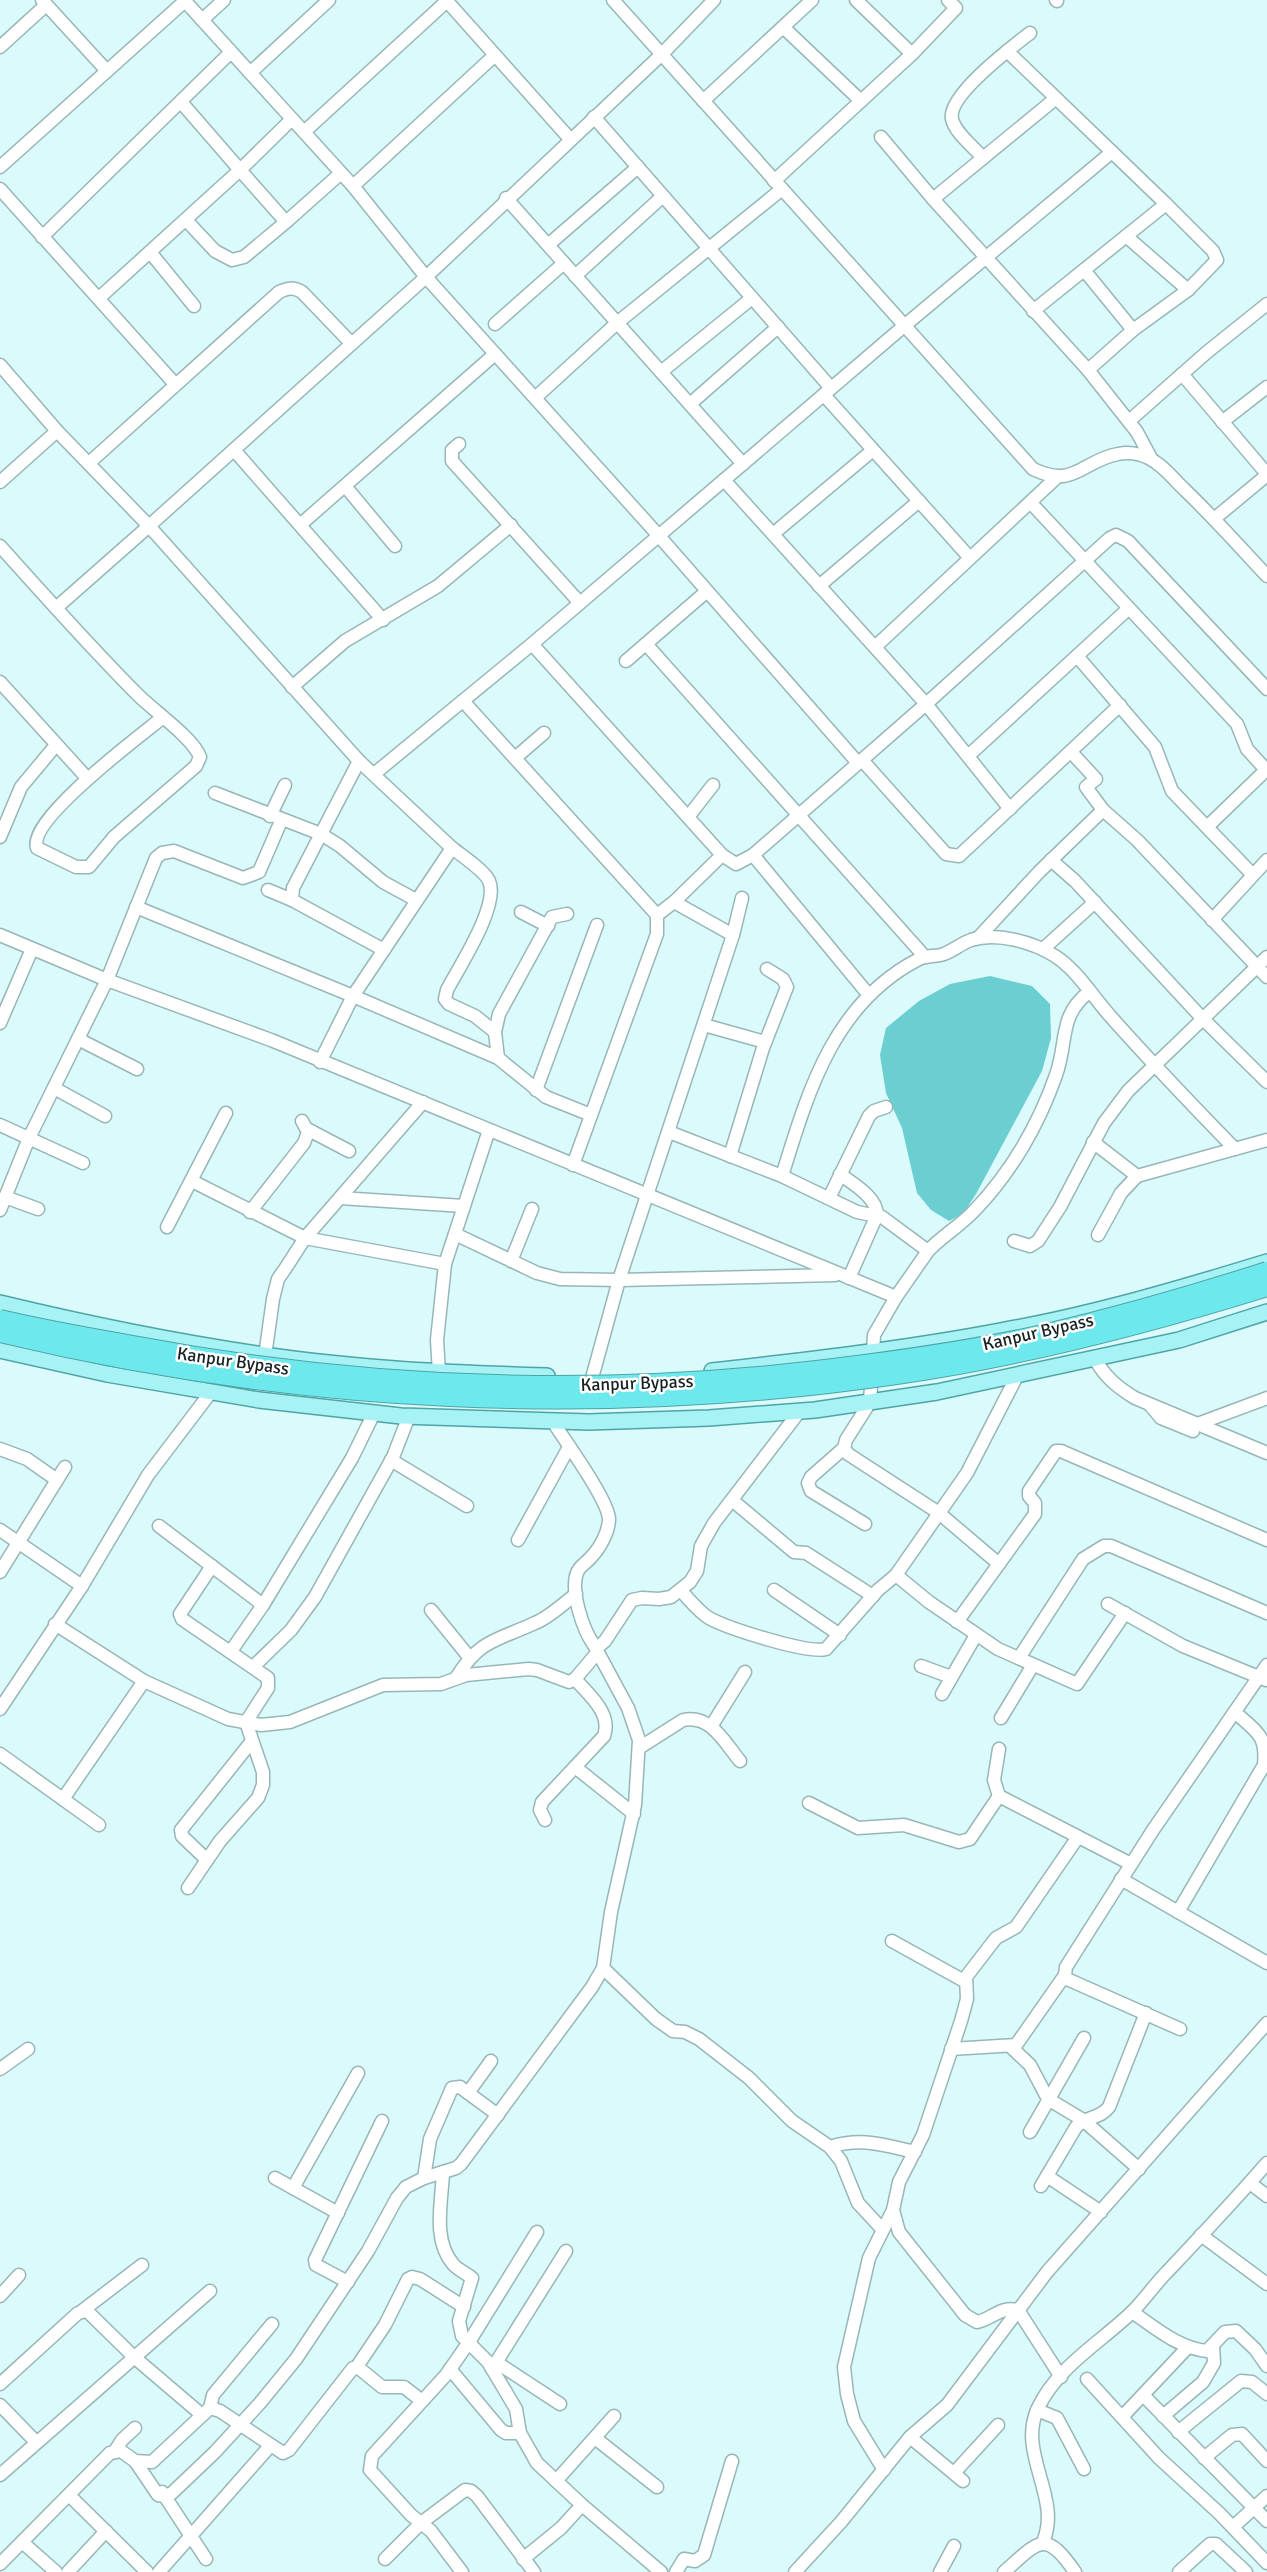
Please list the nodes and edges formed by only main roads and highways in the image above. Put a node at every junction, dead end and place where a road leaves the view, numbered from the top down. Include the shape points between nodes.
1 (1267, 1262) edge
2 (1267, 1271) edge
3 (1267, 1287) edge
4 (0, 1303) edge
5 (1267, 1312) edge
6 (0, 1318) edge
7 (0, 1333) edge
8 (0, 1350) edge

1 - 4 main road via 1147,1299 1002,1331 872,1352 710,1372 592,1378 439,1373 265,1356 116,1330
2 - 6 highway, Kanpur Bypass, bridge via 1042,1334 971,1347 811,1371 638,1385 427,1383 332,1374 174,1353 36,1328
3 - 7 highway, Kanpur Bypass, bridge via 1059,1345 974,1362 823,1385 647,1399 498,1399 345,1391 147,1366
5 - 8 main road via 1179,1340 937,1392 799,1412 709,1418 552,1420 374,1413 258,1400 107,1374

